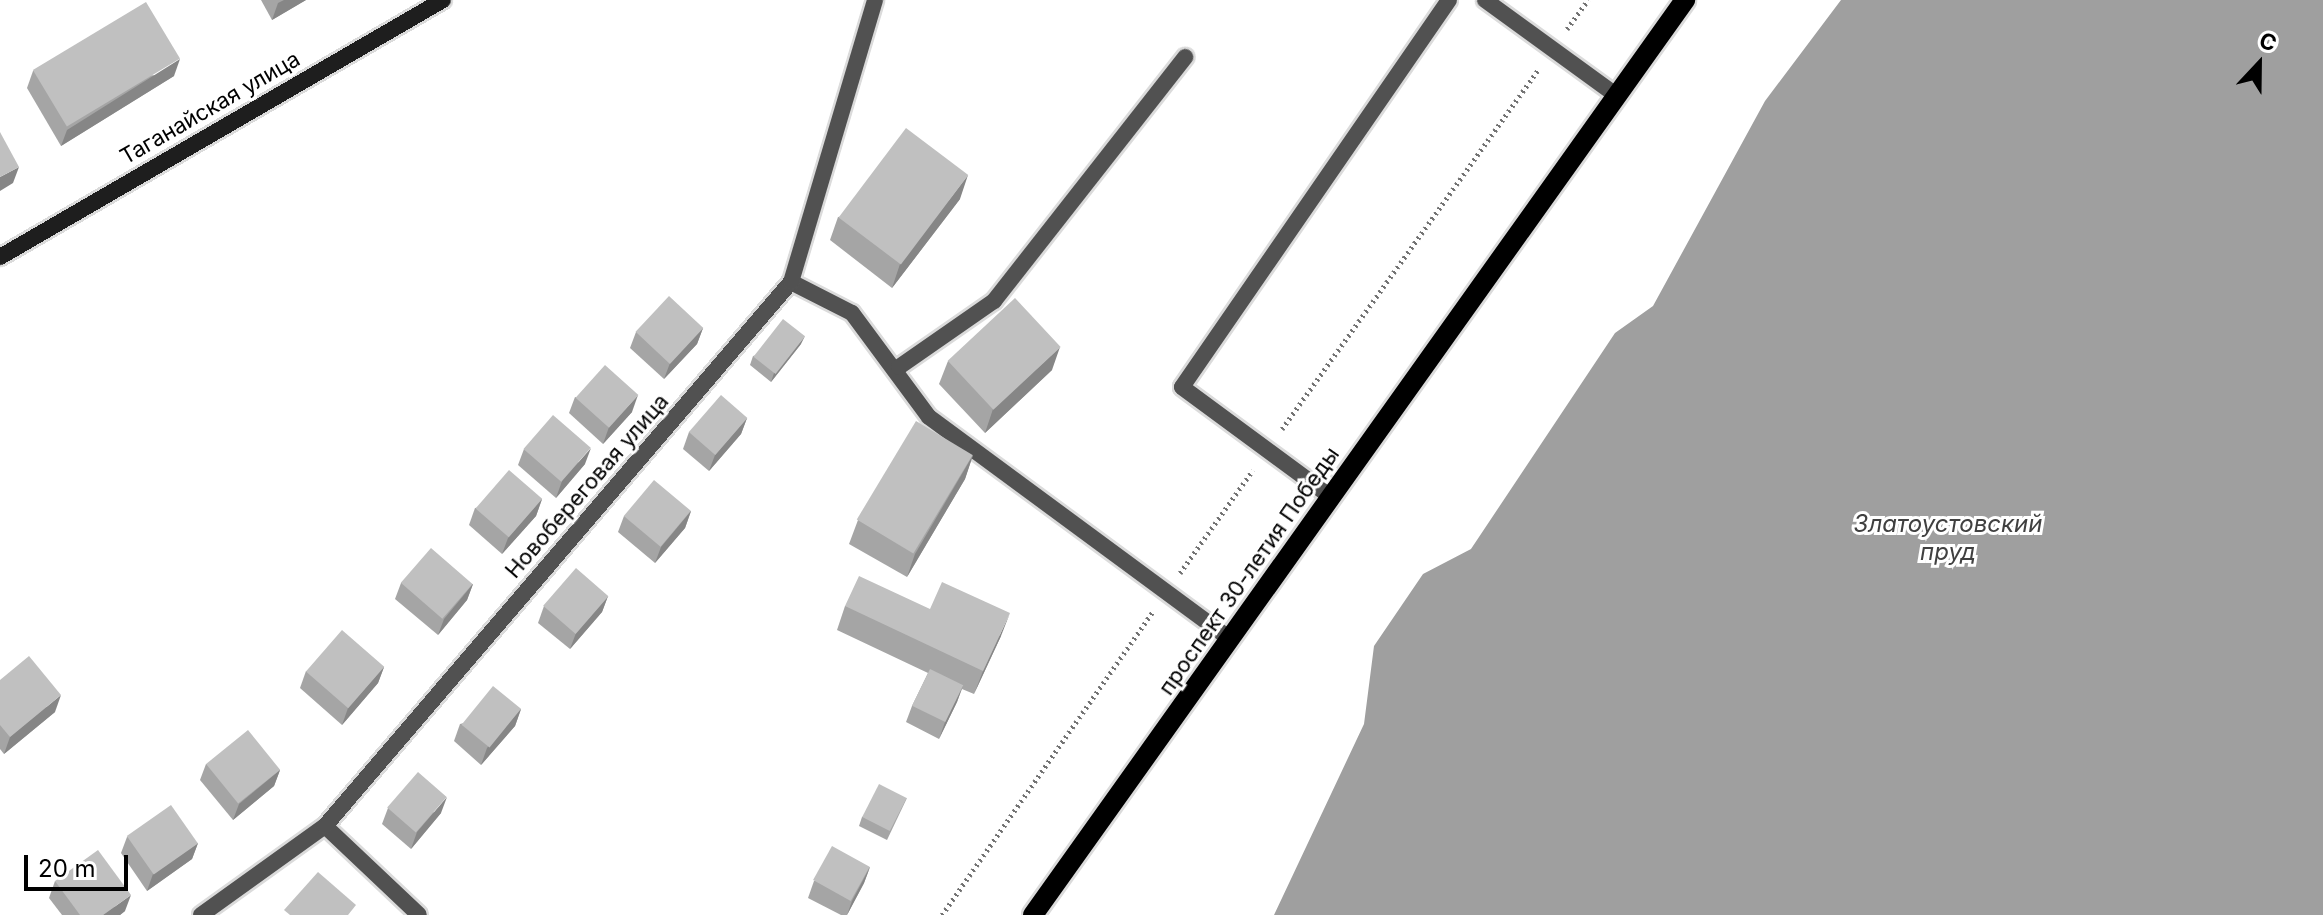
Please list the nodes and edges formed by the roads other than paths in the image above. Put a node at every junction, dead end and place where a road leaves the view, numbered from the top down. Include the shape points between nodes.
1 (443, 0) edge
2 (875, 0) edge
3 (1449, 0) edge
4 (1485, 0) edge
5 (1680, 2) edge
6 (1185, 57) dead end
7 (1617, 96) junction
8 (0, 257) edge
9 (791, 282) junction
10 (899, 367) junction
11 (1331, 497) junction
12 (1230, 639) junction
13 (325, 826) junction
14 (201, 915) edge
15 (419, 915) edge
16 (1033, 915) edge

1 - 8 main road, Таганайская улица
2 - 9 street, Новобереговая улица
3 - 11 street via 1182,387
4 - 7 street
5 - 7 main road, проспект 30-летия Победы
6 - 10 street via 994,301
7 - 11 main road, проспект 30-летия Победы
9 - 10 street via 852,313
9 - 13 street, Новобереговая улица
10 - 12 street via 929,417
11 - 12 main road, проспект 30-летия Победы
12 - 16 main road, проспект 30-летия Победы
13 - 14 street, Новобереговая улица
13 - 15 street

